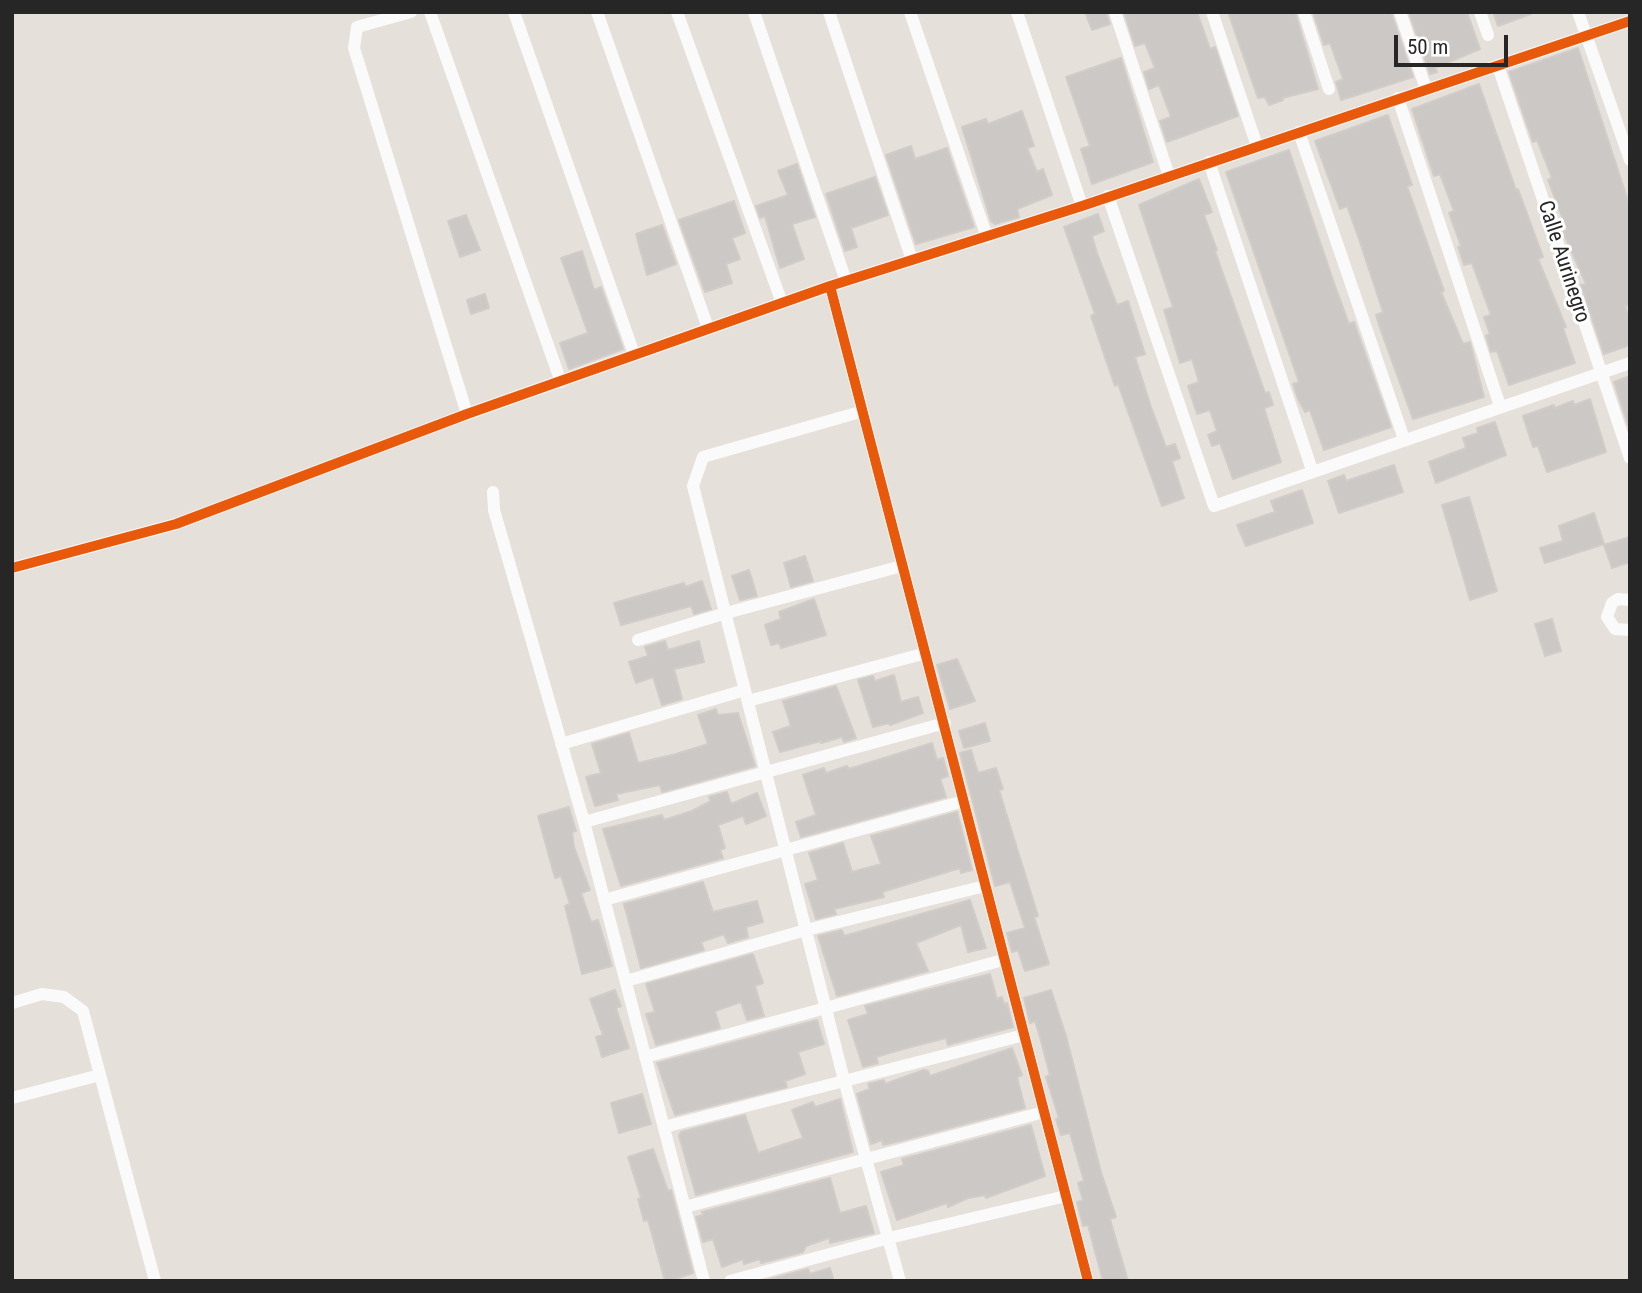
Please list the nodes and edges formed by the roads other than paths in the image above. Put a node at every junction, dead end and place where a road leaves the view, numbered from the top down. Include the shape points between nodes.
1 (411, 12) edge
2 (430, 12) edge
3 (514, 12) edge
4 (597, 12) edge
5 (677, 12) edge
6 (754, 12) edge
7 (829, 12) edge
8 (910, 12) edge
9 (1017, 12) edge
10 (1115, 12) edge
11 (1212, 12) edge
12 (1304, 12) edge
13 (1399, 12) edge
14 (1480, 12) edge
15 (1578, 12) edge
16 (1630, 21) edge
17 (1488, 35) dead end
18 (1586, 35) junction
19 (1498, 65) junction
20 (1329, 89) dead end
21 (1426, 89) junction
22 (1398, 99) junction
23 (1299, 132) junction
24 (1257, 146) junction
25 (1630, 160) edge
26 (1209, 162) junction
27 (1169, 176) junction
28 (1108, 196) junction
29 (1082, 206) junction
30 (987, 237) junction
31 (912, 260) junction
32 (846, 281) junction
33 (830, 286) junction
34 (782, 303) junction
35 (708, 328) junction
36 (634, 354) junction
37 (1630, 363) edge
38 (1600, 373) junction
39 (561, 382) junction
40 (1500, 406) junction
41 (860, 412) junction
42 (467, 414) junction
43 (1404, 439) junction
44 (1630, 458) edge
45 (1312, 470) junction
46 (493, 492) dead end
47 (902, 566) junction
48 (12, 568) edge
49 (1630, 600) edge
50 (726, 612) junction
51 (1630, 630) edge
52 (638, 640) dead end
53 (926, 653) junction
54 (747, 695) junction
55 (945, 723) junction
56 (561, 744) junction
57 (766, 772) junction
58 (964, 801) junction
59 (584, 822) junction
60 (786, 849) junction
61 (985, 886) junction
62 (604, 900) junction
63 (806, 930) junction
64 (1003, 960) junction
65 (625, 981) junction
66 (12, 1003) edge
67 (826, 1008) junction
68 (1024, 1035) junction
69 (645, 1057) junction
70 (100, 1075) junction
71 (844, 1080) junction
72 (12, 1098) edge
73 (1044, 1112) junction
74 (664, 1127) junction
75 (865, 1160) junction
76 (1066, 1196) junction
77 (685, 1207) junction
78 (889, 1238) junction
79 (155, 1281) edge
80 (704, 1281) edge
81 (730, 1281) edge
82 (900, 1281) edge
83 (1088, 1281) edge

1 - 42 street via 357,27 354,48
2 - 39 street
3 - 36 street
4 - 35 street
5 - 34 street
6 - 32 street
7 - 31 street
8 - 30 street
9 - 29 street
10 - 27 street
11 - 24 street
12 - 20 street
13 - 21 street
14 - 17 street
15 - 18 street
16 - 18 street
18 - 19 street
18 - 25 street
19 - 21 street
19 - 38 street, Calle Aurinegro
21 - 22 street
22 - 23 street
22 - 40 street
23 - 24 street
23 - 43 street
24 - 26 street
26 - 27 street
26 - 45 street
27 - 28 street
28 - 29 street
28 - 45 street via 1214,506
29 - 30 street
30 - 31 street
31 - 32 street
32 - 33 street
33 - 34 street
33 - 41 street
34 - 35 street
35 - 36 street
36 - 39 street
37 - 38 street
38 - 40 street
38 - 44 street, Calle Aurinegro
39 - 42 street
40 - 43 street
41 - 47 street
41 - 50 street via 703,457 693,486
42 - 48 street via 176,524
43 - 45 street
46 - 56 street via 494,510
47 - 50 street
47 - 53 street
49 - 51 street via 1612,603 1608,617 1615,629
50 - 52 street
50 - 54 street
53 - 54 street
53 - 55 street
54 - 56 street
54 - 57 street
55 - 57 street
55 - 58 street
56 - 59 street
57 - 59 street
57 - 60 street
58 - 60 street
58 - 61 street
59 - 62 street
60 - 62 street
60 - 63 street
61 - 63 street
61 - 64 street
62 - 65 street
63 - 65 street
63 - 67 street
64 - 67 street
64 - 68 street
65 - 69 street
66 - 70 street via 42,994 64,997 83,1011
67 - 69 street
67 - 71 street
68 - 71 street
68 - 73 street
69 - 74 street
70 - 72 street
70 - 79 street
71 - 74 street
71 - 75 street
73 - 75 street
73 - 76 street
74 - 77 street
75 - 77 street
75 - 78 street
76 - 78 street
76 - 83 street
77 - 80 street
78 - 81 street
78 - 82 street

